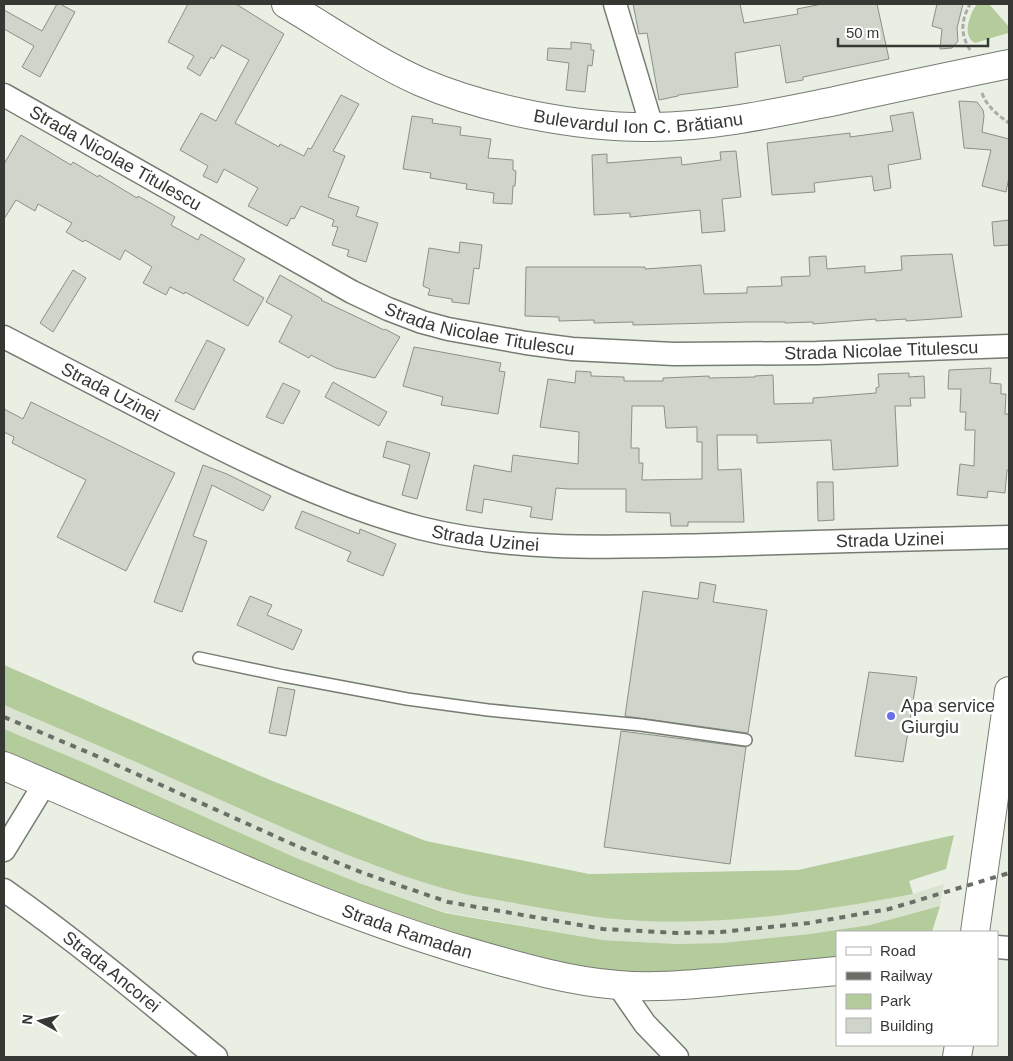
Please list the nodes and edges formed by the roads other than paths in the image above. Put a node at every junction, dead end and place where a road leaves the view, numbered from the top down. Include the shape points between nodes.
1 (286, 4) edge
2 (614, 4) edge
3 (1009, 64) edge
4 (4, 96) edge
5 (652, 127) junction
6 (4, 337) edge
7 (1009, 346) edge
8 (1009, 537) edge
9 (199, 658) dead end
10 (1009, 691) edge
11 (746, 740) dead end
12 (4, 766) edge
13 (45, 783) junction
14 (4, 850) edge
15 (4, 890) edge
16 (975, 931) edge
17 (836, 972) edge
18 (618, 985) junction
19 (216, 1057) edge
20 (677, 1057) edge

1 - 5 main road, Bulevardul Ion C. Brătianu via 396,70 445,91 513,110 570,121
2 - 5 street
3 - 5 main road, Bulevardul Ion C. Brătianu via 790,110
4 - 7 street, Strada Nicolae Titulescu via 352,292 388,309 448,329 557,347 646,353 817,353
6 - 8 street, Strada Uzinei via 289,482 372,514 448,533 490,541 584,546
9 - 11 lane via 407,699
10 - 16 main road
12 - 13 main road, Strada Ramadan
13 - 14 street
13 - 18 main road, Strada Ramadan via 391,928 548,974
15 - 19 street, Strada Ancorei via 143,996
17 - 18 main road, Strada Ramadan via 677,985
18 - 20 street via 645,1024

